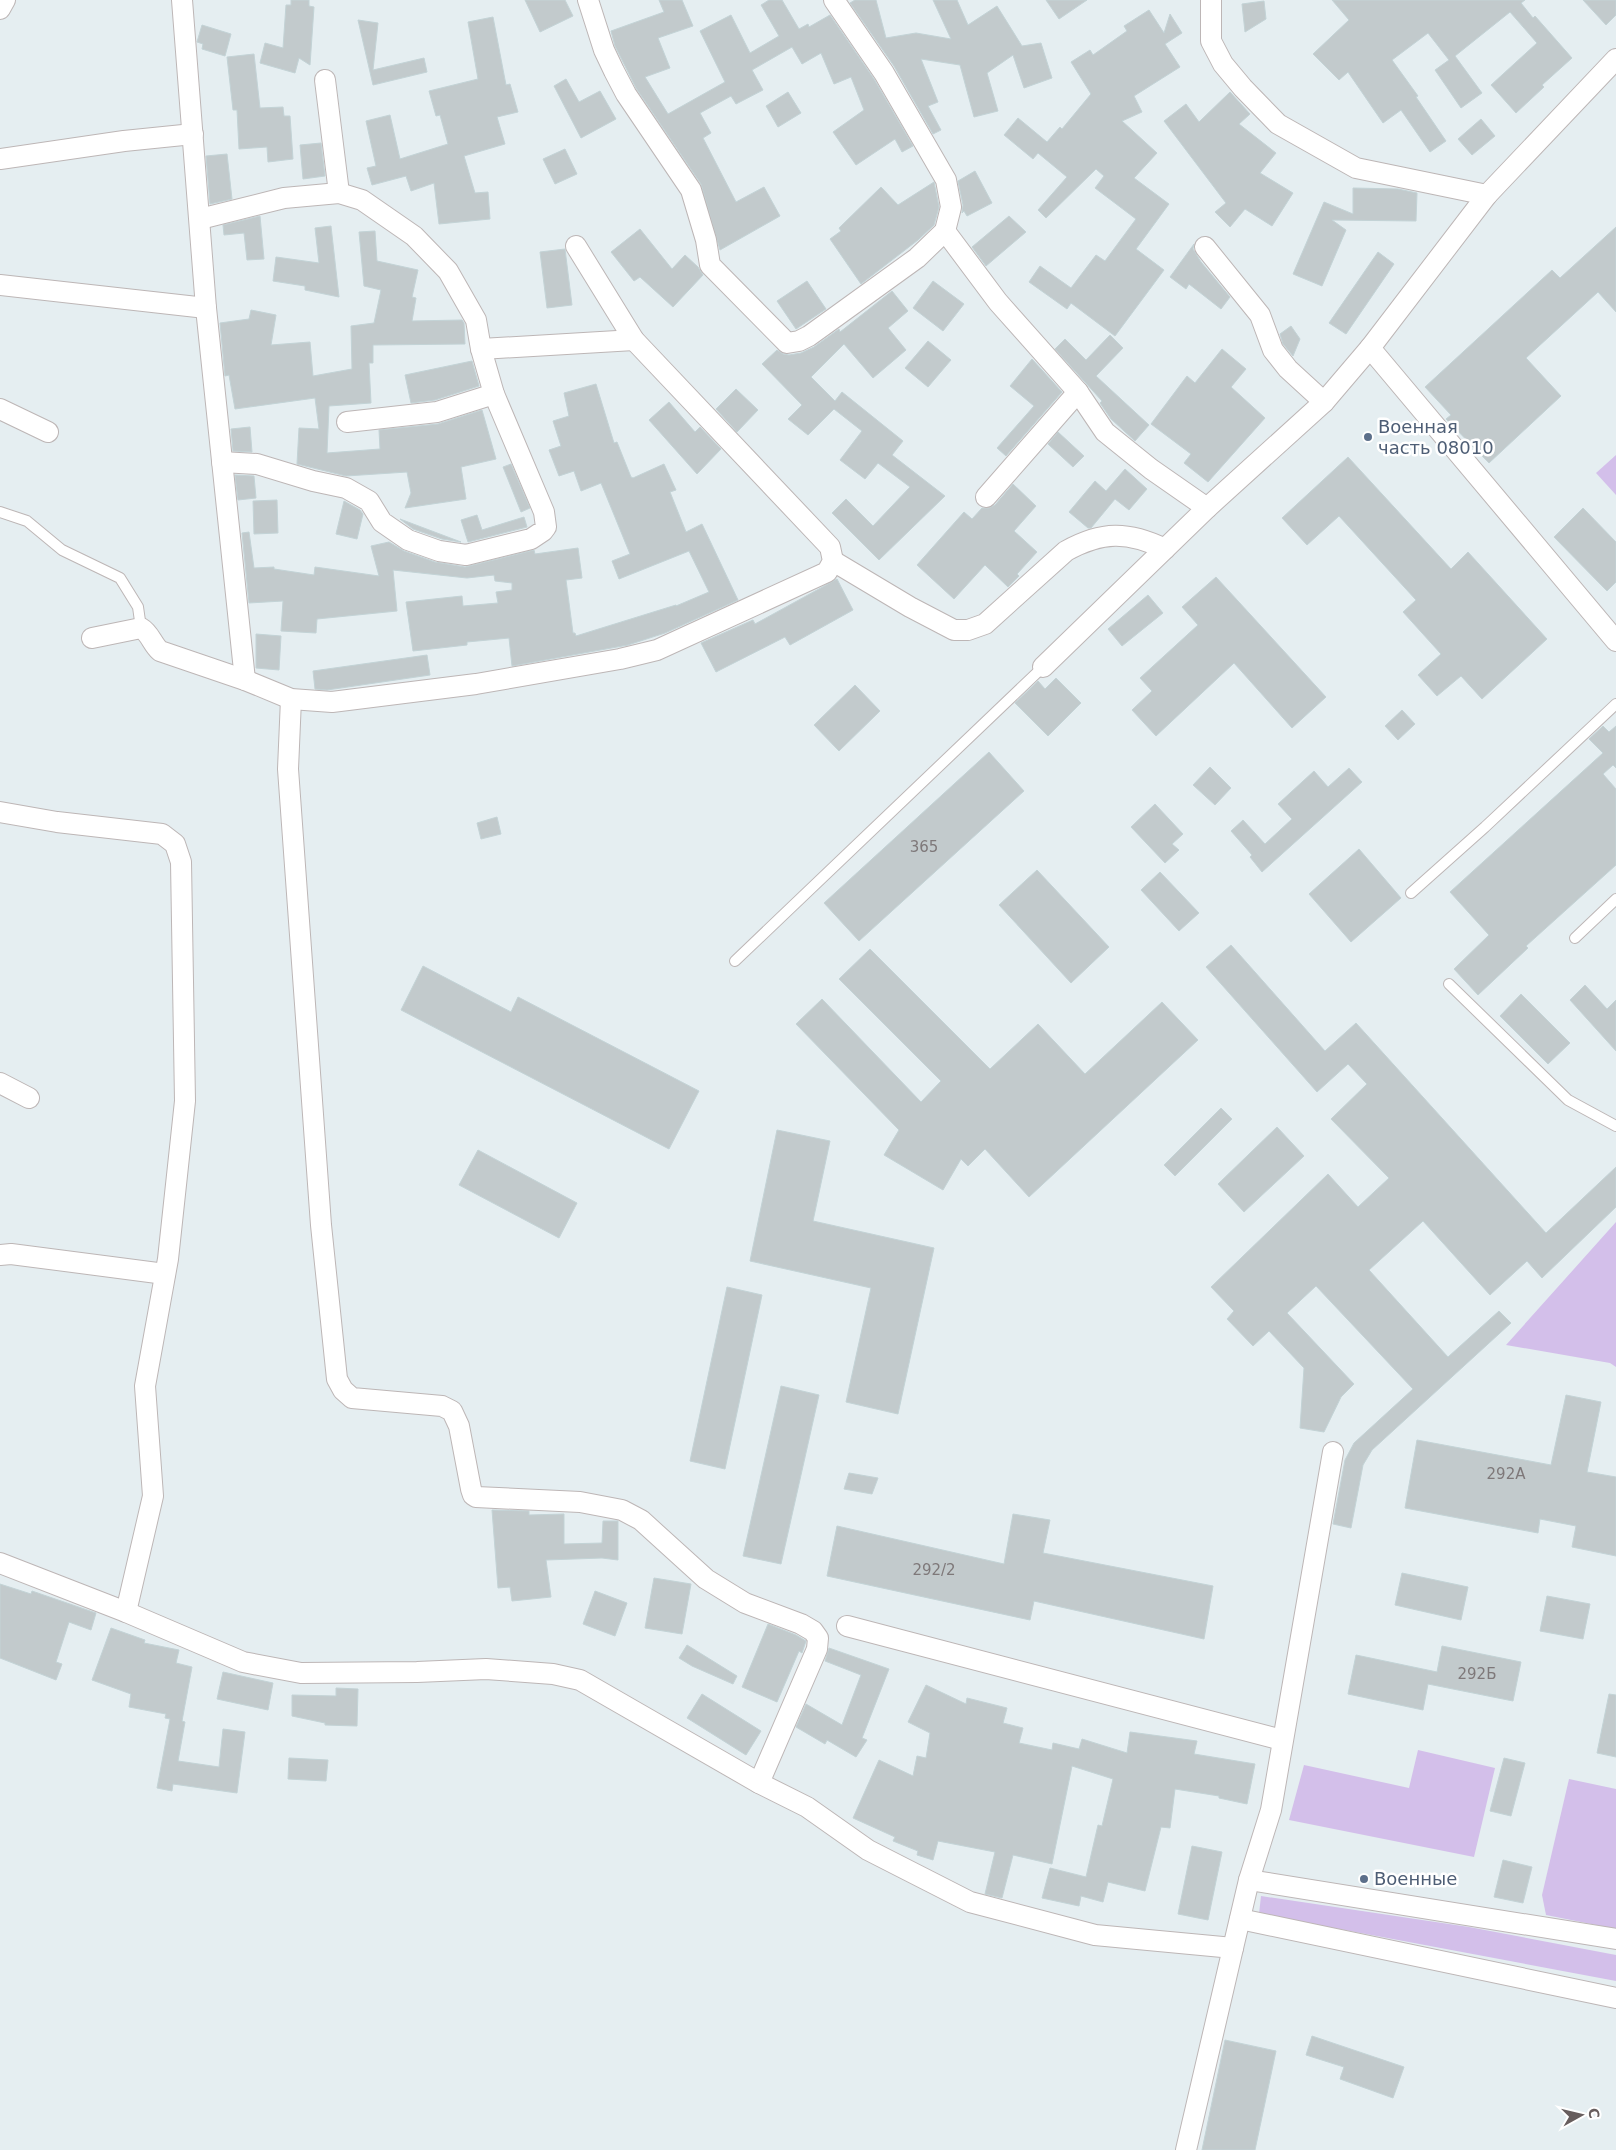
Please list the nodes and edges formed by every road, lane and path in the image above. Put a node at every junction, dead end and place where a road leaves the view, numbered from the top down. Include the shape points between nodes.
1 (5, 0) edge
2 (182, 0) edge
3 (588, 0) edge
4 (834, 0) edge
5 (1211, 0) edge
6 (0, 9) edge
7 (1616, 59) edge
8 (325, 80) dead end
9 (192, 134) junction
10 (0, 159) edge
11 (339, 193) junction
12 (1487, 195) junction
13 (200, 219) junction
14 (946, 231) junction
15 (576, 246) dead end
16 (1205, 247) dead end
17 (0, 285) edge
18 (206, 308) junction
19 (634, 340) junction
20 (1370, 348) junction
21 (481, 349) junction
22 (1078, 392) junction
23 (494, 394) junction
24 (1324, 402) junction
25 (0, 409) edge
26 (346, 422) dead end
27 (48, 432) dead end
28 (222, 462) junction
29 (986, 497) dead end
30 (1208, 508) junction
31 (0, 512) edge
32 (1165, 549) junction
33 (833, 561) junction
34 (141, 628) junction
35 (92, 638) dead end
36 (1616, 641) edge
37 (1043, 667) joint
38 (245, 680) junction
39 (290, 699) junction
40 (1616, 704) edge
41 (0, 812) edge
42 (1411, 892) dead end
43 (1616, 899) edge
44 (1575, 938) dead end
45 (735, 961) dead end
46 (1449, 984) dead end
47 (0, 1082) edge
48 (29, 1098) dead end
49 (1616, 1126) edge
50 (0, 1255) edge
51 (165, 1274) junction
52 (1333, 1452) dead end
53 (0, 1562) edge
54 (126, 1612) junction
55 (847, 1626) dead end
56 (1282, 1740) junction
57 (759, 1783) junction
58 (1249, 1880) junction
59 (1240, 1919) junction
60 (1616, 1939) edge
61 (1233, 1948) junction
62 (1616, 1998) edge
63 (1186, 2150) edge

1 - 6 street
2 - 9 street
3 - 14 street via 604,50 626,94 691,190 710,265 787,343 809,336 917,258
4 - 14 street via 884,73 946,180 951,208
5 - 12 street via 1211,41 1223,64 1278,124 1356,168
7 - 12 street
8 - 11 street
9 - 10 street
9 - 13 street
11 - 13 street via 284,198
11 - 21 street via 362,200 414,236 448,271 476,320
12 - 20 street
13 - 18 street
14 - 22 street via 998,302
15 - 19 street
16 - 24 street via 1260,315 1278,357
17 - 18 street
18 - 28 street
19 - 21 street
19 - 33 street via 830,547
20 - 24 street
20 - 36 street
21 - 23 street
22 - 29 street
22 - 30 street via 1105,432
23 - 26 street via 437,412
23 - 28 street via 544,512 546,527 531,539 493,549 466,555 439,551 408,540 382,522 369,501 346,488 257,464
24 - 30 street
25 - 27 street
28 - 38 street
30 - 32 street
31 - 34 lane via 27,521 62,550 120,578 138,607
32 - 33 street via 1125,534 1081,543 1066,551 985,624 968,630 954,630
32 - 37 street
33 - 39 street via 827,572 657,650 476,684 332,702
34 - 35 street
34 - 38 street via 160,651
37 - 45 lane
38 - 39 street
39 - 57 street via 288,769 321,1225 337,1380 342,1390 352,1398 442,1406 452,1411 459,1426 471,1489 476,1497 580,1502 622,1510 641,1520 706,1579 745,1602 813,1631 818,1638 818,1649
40 - 42 lane
41 - 51 street via 162,834 175,844 181,862 185,1101
43 - 44 lane
46 - 49 lane via 1568,1100
47 - 48 street
50 - 51 street
51 - 54 street via 145,1386 153,1496
52 - 56 street
53 - 54 street
54 - 57 street via 244,1662 302,1673 486,1669 553,1674 580,1680
55 - 56 street
56 - 58 street via 1271,1810
57 - 61 street via 807,1807 868,1850 970,1902 1095,1935
58 - 59 street
58 - 60 street
59 - 61 street
59 - 62 street
61 - 63 street

